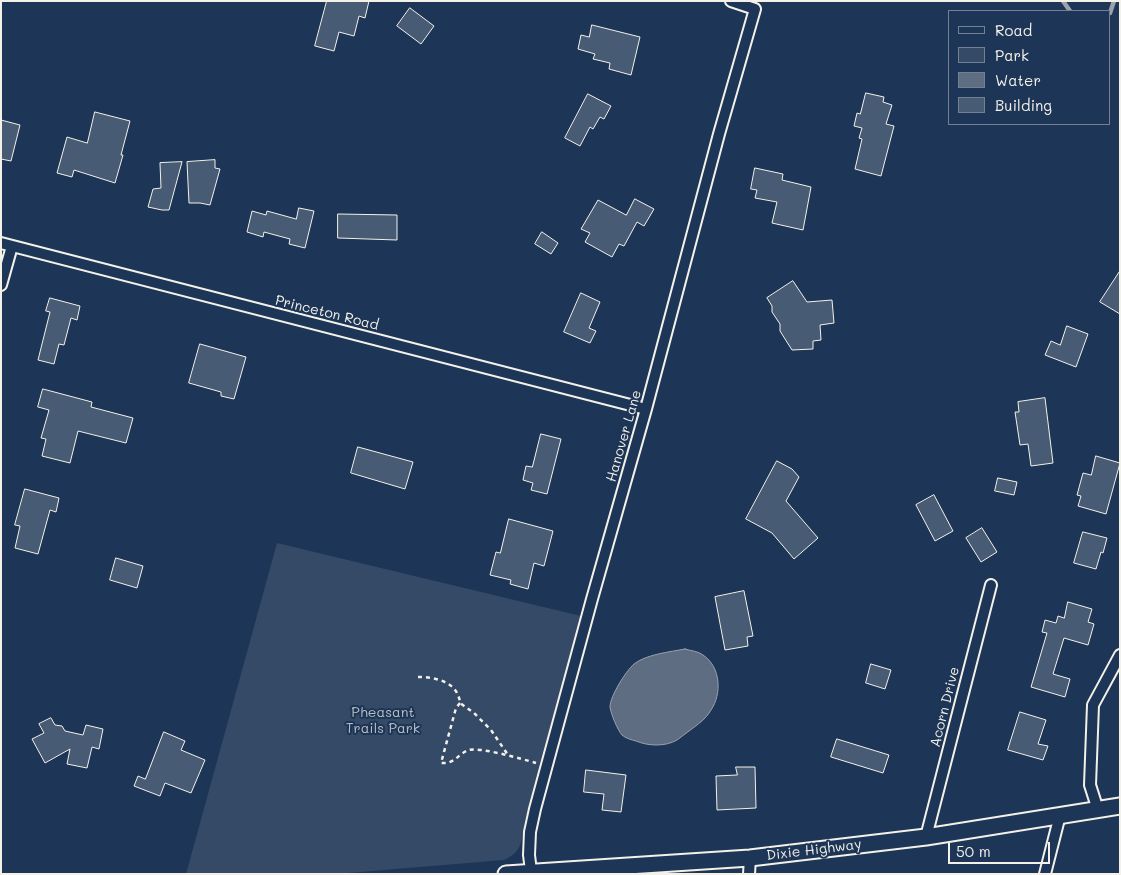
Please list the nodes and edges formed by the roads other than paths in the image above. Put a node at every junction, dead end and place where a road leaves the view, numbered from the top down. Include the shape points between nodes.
1 (731, 1) edge
2 (1, 243) edge
3 (12, 246) junction
4 (1, 285) edge
5 (646, 409) junction
6 (990, 585) dead end
7 (1120, 655) edge
8 (1120, 806) edge
9 (1098, 810) junction
10 (1060, 815) junction
11 (926, 837) junction
12 (750, 858) junction
13 (531, 871) junction
14 (506, 874) edge
15 (749, 874) edge
16 (1045, 874) edge

1 - 5 street, Hanover Lane via 755,9
2 - 3 street, Princeton Road
3 - 4 street
3 - 5 street, Princeton Road
5 - 13 street, Hanover Lane via 530,832
6 - 11 street, Acorn Drive
7 - 9 street via 1093,704 1090,785
8 - 9 main road, Dixie Highway
9 - 10 main road, Dixie Highway
10 - 11 main road, Dixie Highway
10 - 16 street
11 - 12 main road, Dixie Highway
12 - 13 main road, Dixie Highway
12 - 15 street
13 - 14 main road, Dixie Highway

